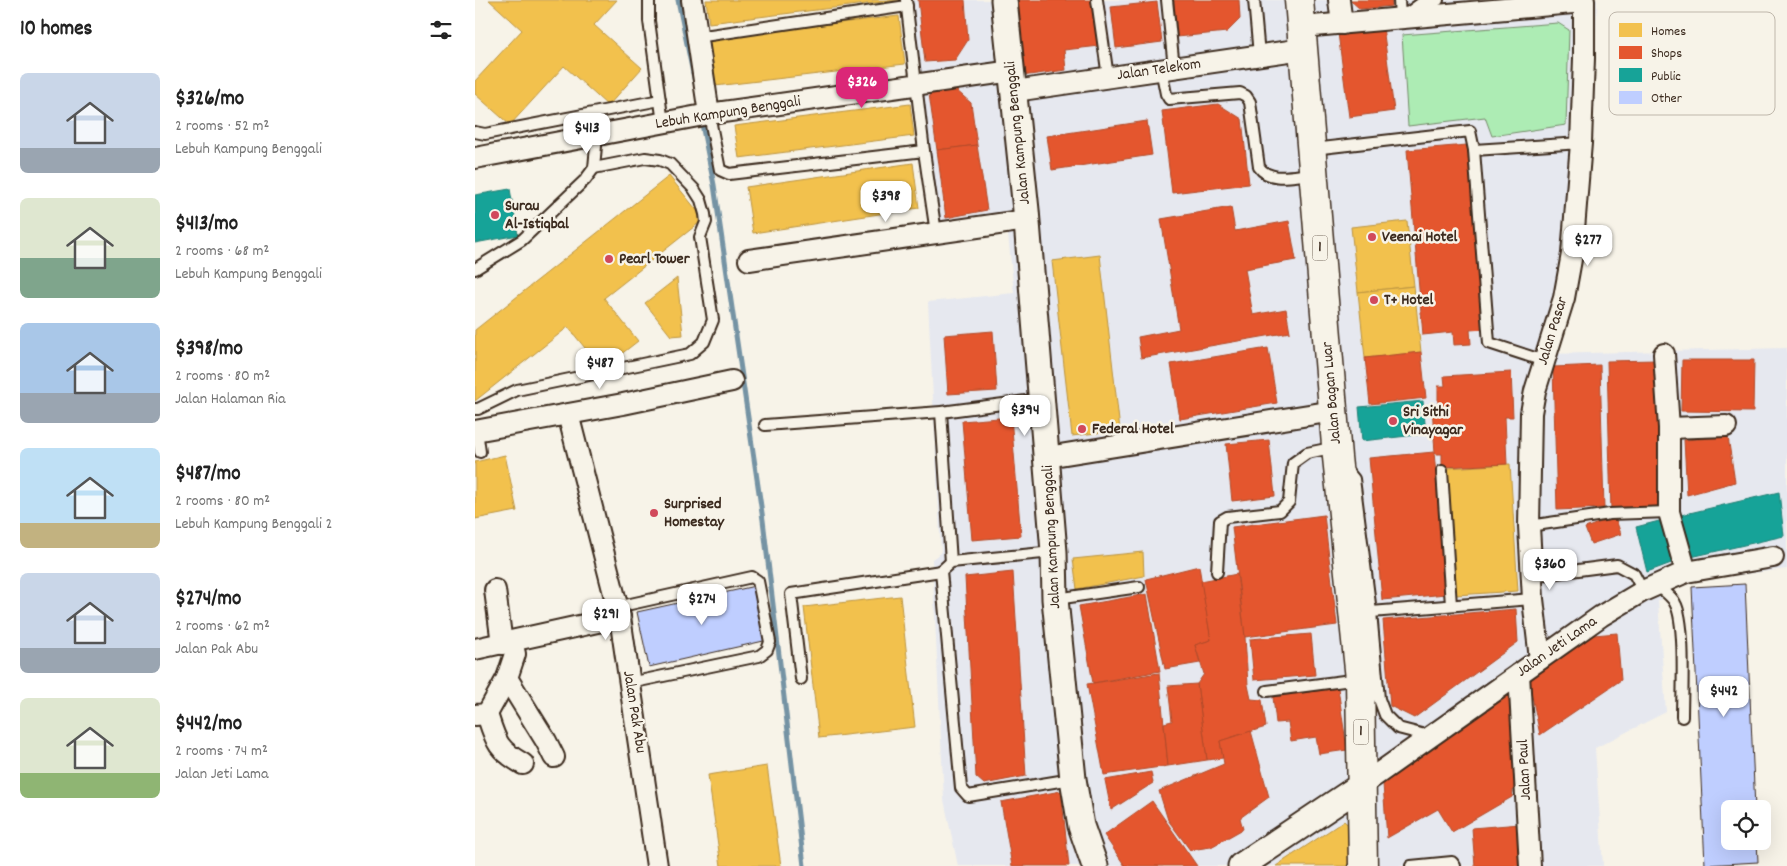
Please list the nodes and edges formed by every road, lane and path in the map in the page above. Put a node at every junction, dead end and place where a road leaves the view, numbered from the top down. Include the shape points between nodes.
1 (649, 0) edge
2 (692, 0) edge
3 (1004, 0) edge
4 (1097, 0) edge
5 (1167, 0) edge
6 (1254, 0) edge
7 (1299, 0) edge
8 (1339, 0) edge
9 (1438, 0) edge
10 (1584, 1) edge
11 (906, 3) edge
12 (1400, 9) edge
13 (1342, 24) junction
14 (697, 37) junction
15 (1303, 38) junction
16 (1259, 55) junction
17 (1168, 68) junction
18 (1109, 77) junction
19 (1013, 81) junction
20 (915, 84) junction
21 (660, 100) junction
22 (703, 115) junction
23 (663, 123) junction
24 (475, 132) edge
25 (597, 135) junction
26 (1581, 143) junction
27 (1474, 150) junction
28 (924, 151) junction
29 (475, 158) edge
30 (1313, 162) junction
31 (594, 168) junction
32 (1027, 220) junction
33 (936, 233) junction
34 (749, 260) dead end
35 (475, 269) edge
36 (1664, 354) dead end
37 (1544, 361) junction
38 (732, 381) dead end
39 (1041, 399) junction
40 (475, 409) edge
41 (1334, 410) junction
42 (941, 412) junction
43 (568, 414) junction
44 (765, 426) dead end
45 (1726, 426) dead end
46 (1669, 428) junction
47 (476, 430) edge
48 (480, 452) dead end
49 (1337, 452) junction
50 (1047, 457) junction
51 (1442, 471) dead end
52 (1669, 512) junction
53 (1529, 526) junction
54 (1054, 552) junction
55 (1773, 557) dead end
56 (951, 562) junction
57 (941, 571) junction
58 (1217, 572) dead end
59 (1686, 572) junction
60 (1532, 576) junction
61 (1139, 587) dead end
62 (1649, 588) junction
63 (495, 590) dead end
64 (1055, 599) junction
65 (1533, 599) junction
66 (1451, 605) junction
67 (619, 612) junction
68 (1371, 612) junction
69 (507, 643) junction
70 (475, 649) edge
71 (1540, 659) junction
72 (1519, 674) junction
73 (507, 678) junction
74 (801, 679) dead end
75 (1360, 679) junction
76 (630, 683) junction
77 (1267, 692) dead end
78 (481, 715) edge
79 (1682, 718) dead end
80 (1431, 736) junction
81 (554, 757) dead end
82 (523, 764) dead end
83 (1073, 779) junction
84 (1362, 785) junction
85 (1096, 864) edge
86 (657, 866) edge
87 (1241, 866) edge
88 (1363, 866) edge
89 (1411, 866) edge
90 (1455, 866) edge
91 (1530, 866) edge

1 - 21 lane
2 - 14 street
3 - 19 street, Jalan Kampung Benggali
4 - 18 lane
5 - 17 lane
6 - 16 lane
7 - 15 main road, Jalan Bagan Luar / 1
8 - 13 street
9 - 12 lane
10 - 12 street, Jalan Telekom
10 - 26 street, Jalan Pasar
11 - 14 lane
11 - 20 lane
12 - 13 street, Jalan Telekom
13 - 15 street, Jalan Telekom
14 - 22 street
15 - 16 street, Jalan Telekom
15 - 30 main road, Jalan Bagan Luar / 1
16 - 17 street, Jalan Telekom
17 - 18 street, Jalan Telekom
17 - 30 lane via 1166,94 1169,99 1240,93 1246,96 1250,102 1259,168 1263,173 1270,177
18 - 19 street, Jalan Telekom
19 - 20 street, Lebuh Kampung Benggali
19 - 32 street, Jalan Kampung Benggali
20 - 22 street, Lebuh Kampung Benggali
20 - 28 lane
21 - 23 lane
21 - 24 lane via 485,134
22 - 23 street, Lebuh Kampung Benggali
22 - 28 lane via 720,170 729,174
23 - 25 street, Lebuh Kampung Benggali
25 - 29 street, Lebuh Kampung Benggali
25 - 31 lane
26 - 27 lane
26 - 37 street, Jalan Pasar via 1573,254 1564,298
27 - 30 lane via 1470,131
27 - 37 lane via 1489,343
28 - 33 lane
30 - 41 main road, Jalan Bagan Luar / 1
31 - 35 lane via 522,240
31 - 40 lane via 645,158 660,160 670,164 701,200 706,222 700,237 713,320 704,342 691,354 517,390
32 - 33 street
32 - 39 street, Jalan Kampung Benggali
33 - 34 street
36 - 46 street
37 - 53 street, Jalan Pasar via 1531,413
38 - 43 street
39 - 42 lane
39 - 50 street, Jalan Kampung Benggali
41 - 49 main road, Jalan Bagan Luar / 1
41 - 50 street
42 - 44 lane
42 - 56 lane
43 - 47 street
43 - 67 street, Jalan Pak Abu
45 - 46 street
46 - 52 street
47 - 48 lane
49 - 58 lane via 1307,453 1293,463 1289,502 1280,511 1227,517 1220,521
49 - 68 lane via 1354,479
49 - 75 main road, Jalan Bagan Luar / 1
50 - 54 street, Jalan Kampung Benggali
51 - 66 lane
52 - 53 lane via 1610,514
52 - 59 street
53 - 60 street, Jalan Pasar
54 - 56 lane
54 - 64 street, Jalan Kampung Benggali
55 - 59 street, Jalan Jeti Lama
56 - 57 lane
57 - 74 lane via 791,594
57 - 83 lane via 961,788 968,796
59 - 62 street, Jalan Jeti Lama
60 - 62 lane via 1617,565 1635,574
60 - 65 street, Jalan Pasar
61 - 64 lane
62 - 71 street, Jalan Jeti Lama via 1601,616
62 - 79 lane via 1675,602 1680,615
63 - 69 street
64 - 83 street, Jalan Kampung Benggali
65 - 66 lane
65 - 71 street, Jalan Pasar
66 - 68 lane
67 - 69 street
67 - 76 street, Jalan Pak Abu
67 - 76 lane via 752,577 759,581 770,642 767,650 759,656
68 - 80 lane via 1379,699 1385,715 1398,728
69 - 70 street
69 - 73 street via 515,654
71 - 72 street, Jalan Jeti Lama
72 - 80 street, Jalan Jeti Lama
72 - 91 street, Jalan Paul
73 - 78 street
73 - 81 street
75 - 77 lane
75 - 84 main road, Jalan Bagan Luar / 1
76 - 86 street, Jalan Pak Abu
78 - 82 street via 507,755
80 - 84 street, Jalan Jeti Lama
83 - 85 street, Jalan Kampung Benggali via 1081,826
84 - 87 street
84 - 88 main road, 1
89 - 90 lane via 1452,862

